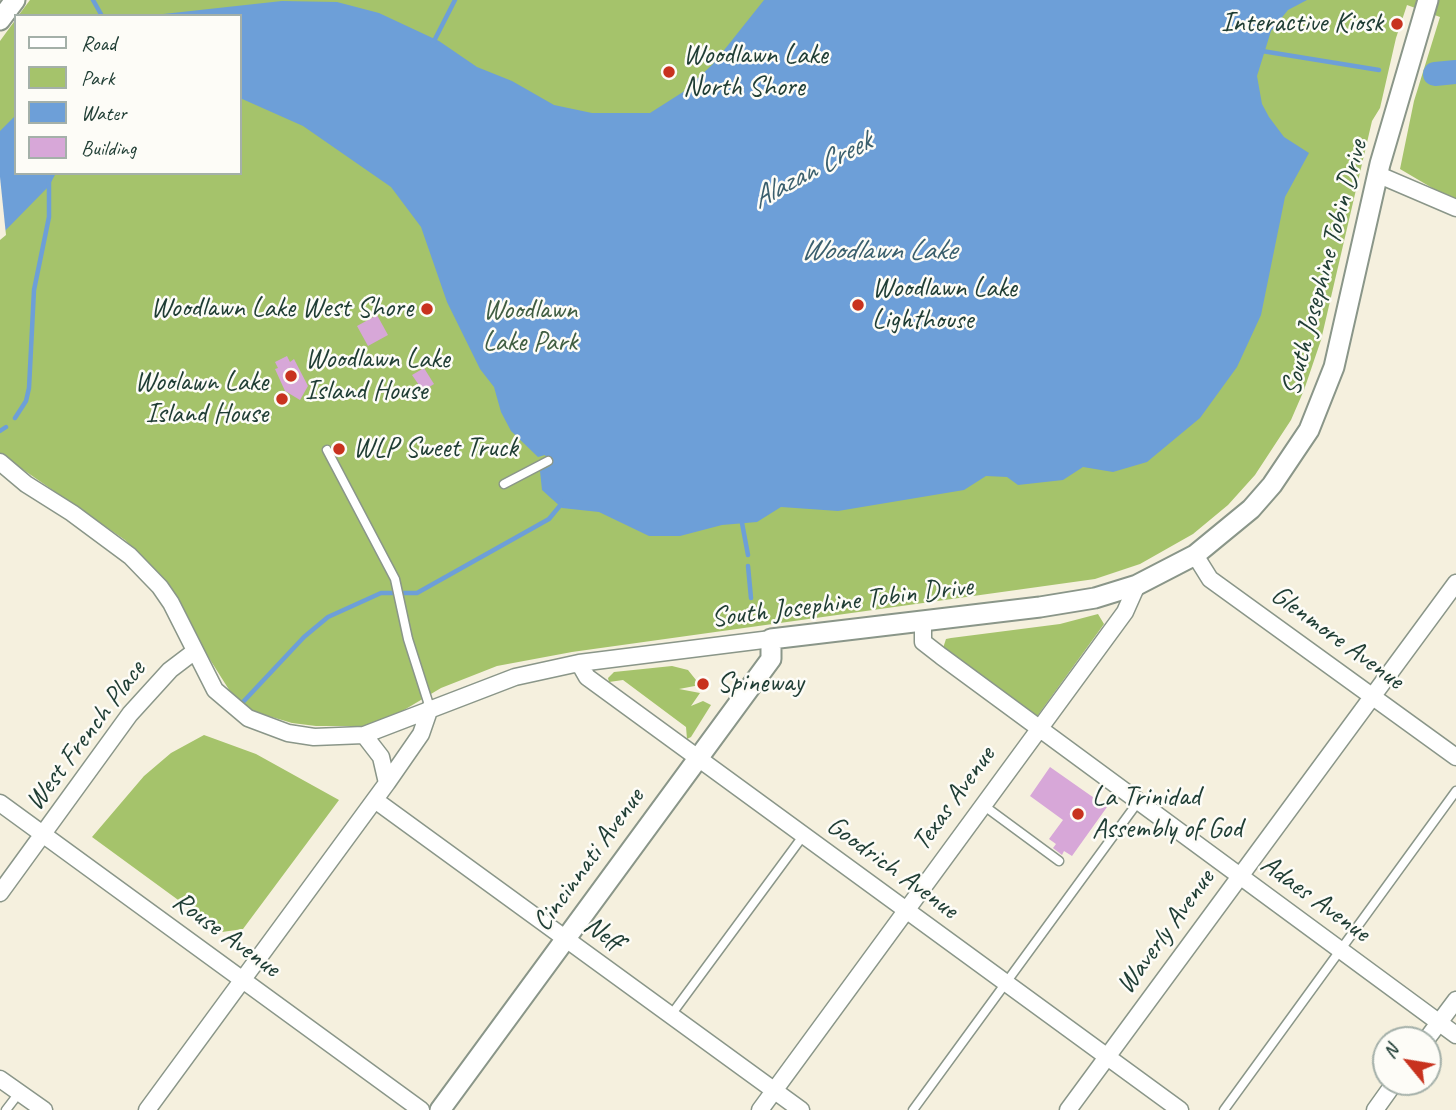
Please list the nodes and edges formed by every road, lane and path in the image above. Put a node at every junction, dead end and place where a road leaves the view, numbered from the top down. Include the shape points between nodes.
1 (15, 0) edge
2 (1429, 0) edge
3 (0, 20) edge
4 (1380, 169) junction
5 (1456, 208) edge
6 (327, 450) dead end
7 (548, 461) dead end
8 (2, 469) edge
9 (504, 484) dead end
10 (1195, 555) junction
11 (1456, 583) edge
12 (1137, 585) junction
13 (923, 623) junction
14 (771, 639) junction
15 (195, 651) junction
16 (579, 663) junction
17 (1373, 696) junction
18 (430, 708) junction
19 (1038, 728) junction
20 (364, 735) junction
21 (1456, 757) edge
22 (698, 758) junction
23 (387, 783) junction
24 (1456, 791) edge
25 (376, 800) junction
26 (1138, 802) junction
27 (0, 803) edge
28 (983, 805) junction
29 (43, 835) junction
30 (803, 836) junction
31 (1059, 861) dead end
32 (1239, 876) junction
33 (0, 893) edge
34 (905, 911) junction
35 (566, 939) junction
36 (1339, 948) junction
37 (243, 979) junction
38 (1009, 983) junction
39 (1456, 1000) edge
40 (671, 1015) junction
41 (1439, 1023) junction
42 (1437, 1026) edge
43 (1456, 1035) edge
44 (1108, 1057) junction
45 (0, 1079) edge
46 (774, 1091) junction
47 (19, 1093) junction
48 (6, 1110) edge
49 (44, 1110) edge
50 (147, 1110) edge
51 (421, 1110) edge
52 (440, 1110) edge
53 (760, 1110) edge
54 (800, 1110) edge
55 (913, 1110) edge
56 (1068, 1110) edge
57 (1180, 1110) edge
58 (1224, 1110) edge

1 - 3 street
2 - 4 street, South Josephine Tobin Drive
4 - 5 street
4 - 10 street, South Josephine Tobin Drive via 1334,368 1309,429 1251,509
6 - 18 lane via 395,579
7 - 9 lane
8 - 15 street, South Josephine Tobin Drive via 82,520 149,574 171,603
10 - 12 street, South Josephine Tobin Drive
10 - 17 street, Glenmore Avenue via 1210,579
11 - 17 street, Waverly Avenue
12 - 13 street, South Josephine Tobin Drive via 1095,598
12 - 19 street, Texas Avenue via 1125,612
13 - 14 street, South Josephine Tobin Drive
13 - 19 street, Adaes Avenue via 923,642
14 - 16 street, South Josephine Tobin Drive
14 - 22 street, Cincinnati Avenue via 771,659
15 - 20 street, South Josephine Tobin Drive via 215,690 236,710 261,724 314,737
15 - 29 street, West French Place via 149,691
16 - 18 street, South Josephine Tobin Drive via 506,680
16 - 22 street, Goodrich Avenue via 587,677
17 - 21 street, Glenmore Avenue
17 - 32 street, Waverly Avenue
18 - 20 street, South Josephine Tobin Drive
18 - 23 street via 421,734
19 - 26 street, Adaes Avenue
19 - 28 street, Texas Avenue
20 - 23 street via 381,757
22 - 30 street, Goodrich Avenue
22 - 35 street, Cincinnati Avenue
23 - 25 street
24 - 36 lane
25 - 35 street, Neff
25 - 37 street
26 - 32 street, Adaes Avenue
26 - 38 lane
27 - 29 street, Rouse Avenue
28 - 31 lane
28 - 34 street, Texas Avenue
29 - 33 street, West French Place
29 - 37 street, Rouse Avenue
30 - 34 street, Goodrich Avenue
30 - 40 lane
32 - 36 street, Adaes Avenue
32 - 44 street, Waverly Avenue
34 - 38 street, Goodrich Avenue
34 - 46 street, Texas Avenue
35 - 40 street, Neff
35 - 52 street, Cincinnati Avenue
36 - 41 street, Adaes Avenue
36 - 58 lane
37 - 50 street
37 - 51 street, Rouse Avenue
38 - 44 street, Goodrich Avenue
38 - 55 lane
39 - 41 street
40 - 46 street, Neff
41 - 42 street
41 - 43 street, Adaes Avenue
44 - 56 street, Waverly Avenue
44 - 57 street, Goodrich Avenue
45 - 47 street
46 - 53 street, Texas Avenue
46 - 54 street, Neff
47 - 48 lane
47 - 49 street

